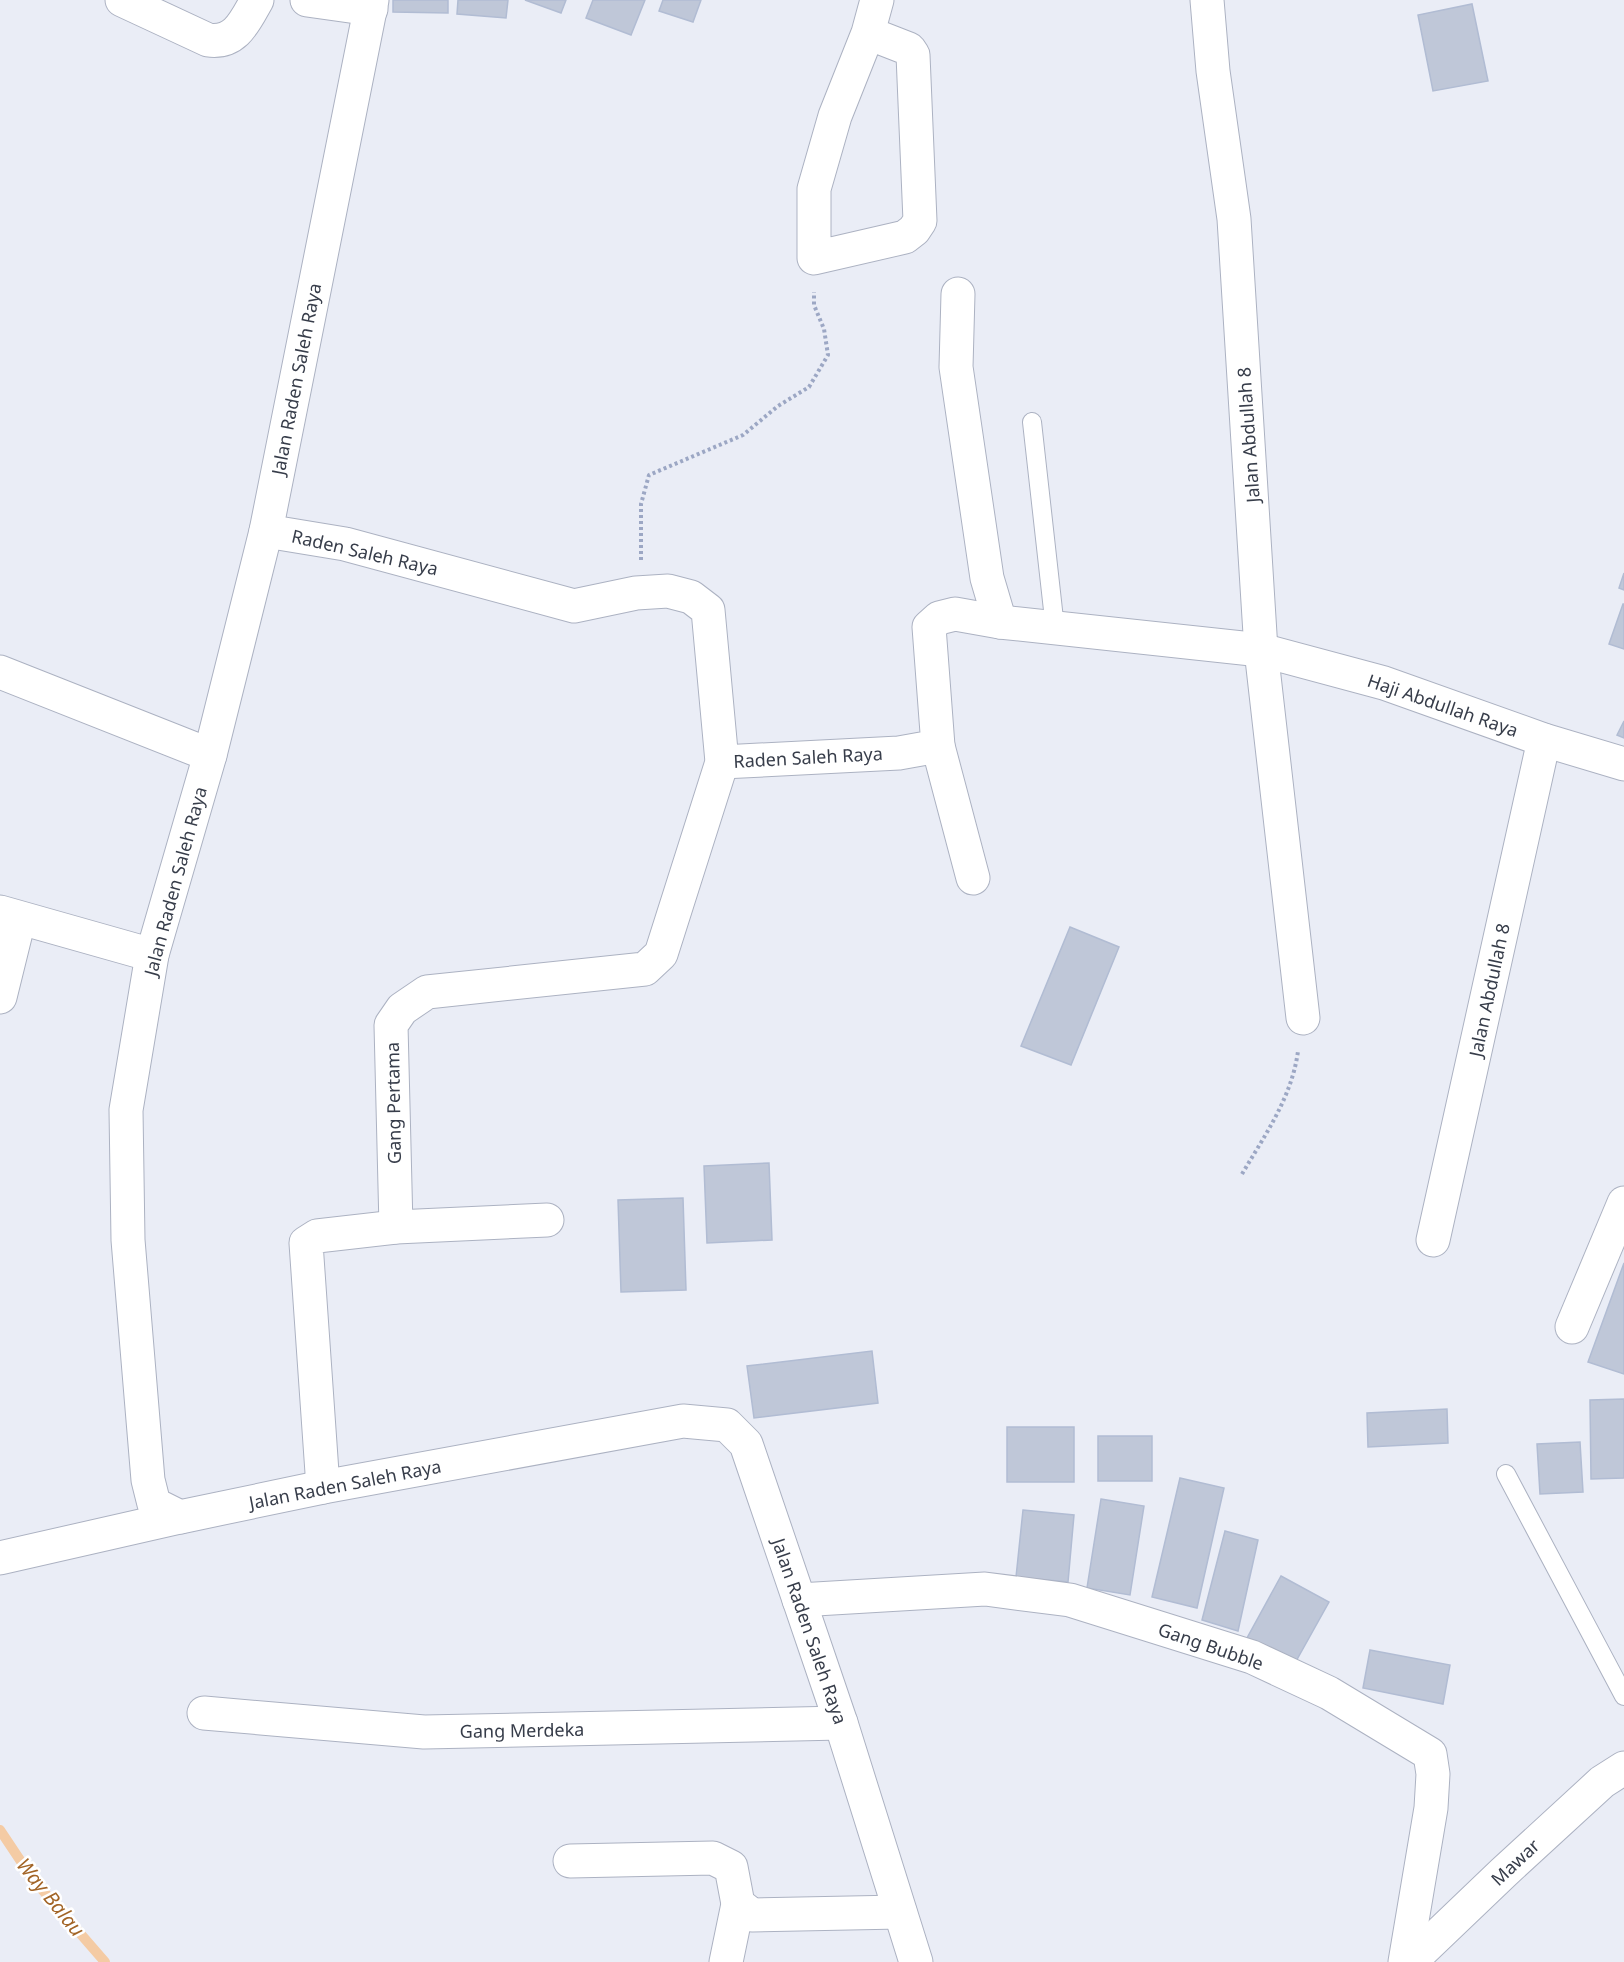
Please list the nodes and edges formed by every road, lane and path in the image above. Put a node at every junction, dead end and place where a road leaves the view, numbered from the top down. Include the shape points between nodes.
1 (122, 0) edge
2 (257, 0) edge
3 (307, 0) edge
4 (877, 0) edge
5 (1207, 0) edge
6 (371, 5) edge
7 (868, 33) junction
8 (813, 258) junction
9 (958, 294) dead end
10 (1032, 422) dead end
11 (266, 531) junction
12 (636, 593) junction
13 (1000, 622) junction
14 (1055, 628) junction
15 (1261, 650) junction
16 (0, 672) edge
17 (1544, 740) junction
18 (938, 746) junction
19 (210, 755) junction
20 (722, 762) junction
21 (1624, 764) edge
22 (972, 878) dead end
23 (10, 916) edge
24 (152, 955) junction
25 (0, 997) edge
26 (1303, 1018) joint
27 (1242, 1174) dead end
28 (1624, 1203) edge
29 (547, 1220) dead end
30 (396, 1227) junction
31 (1433, 1240) dead end
32 (1572, 1327) dead end
33 (1506, 1474) dead end
34 (323, 1487) junction
35 (180, 1517) junction
36 (0, 1558) edge
37 (799, 1600) junction
38 (1624, 1696) edge
39 (204, 1713) dead end
40 (841, 1723) junction
41 (1624, 1768) edge
42 (570, 1861) dead end
43 (738, 1904) junction
44 (900, 1912) junction
45 (726, 1962) edge
46 (916, 1962) edge
47 (1405, 1962) edge
48 (1410, 1962) edge

1 - 2 street via 208,40 220,41 242,28
3 - 6 street
4 - 7 street
5 - 15 street, Jalan Abdullah 8 via 1234,219
6 - 11 street, Jalan Raden Saleh Raya
7 - 8 street via 835,116 813,189
7 - 8 street via 909,49 913,55 920,221 904,237
8 - 12 path via 813,305 824,329 828,355 809,387 743,435 649,475 641,504 642,547
9 - 13 street via 956,367 987,578
10 - 14 lane
11 - 12 street, Raden Saleh Raya via 345,544 574,606
11 - 19 street, Jalan Raden Saleh Raya
12 - 20 street, Raden Saleh Raya via 668,591 691,597 708,610
13 - 14 street
13 - 18 street via 955,614 939,618 929,627
14 - 15 street
15 - 17 street, Haji Abdullah Raya via 1384,683
15 - 26 street, Jalan Abdullah 8
16 - 19 street
17 - 21 street, Haji Abdullah Raya
17 - 31 street, Jalan Abdullah 8
18 - 20 street, Raden Saleh Raya via 899,753
18 - 22 street
19 - 24 street, Jalan Raden Saleh Raya
20 - 30 street, Gang Pertama via 662,954 645,969 427,992 402,1009 391,1025
23 - 24 street
23 - 25 street
24 - 35 street, Jalan Raden Saleh Raya via 126,1110 128,1240 148,1480 154,1504
26 - 27 path via 1295,1074 1276,1117
28 - 32 street
29 - 30 street
30 - 34 street via 317,1236 306,1243
33 - 38 lane
34 - 35 street, Jalan Raden Saleh Raya
34 - 37 street, Jalan Raden Saleh Raya via 683,1421 727,1425 746,1444
35 - 36 street
37 - 40 street, Jalan Raden Saleh Raya
37 - 47 street, Gang Bubble via 985,1589 1070,1600 1252,1657 1329,1693 1407,1739 1430,1754 1433,1774 1431,1808
39 - 40 street, Gang Merdeka via 423,1732
40 - 44 street, Jalan Raden Saleh Raya
41 - 48 street, Mawar via 1602,1782
42 - 43 street via 713,1858 730,1867
43 - 44 street via 752,1915
43 - 45 street
44 - 46 street, Jalan Raden Saleh Raya

